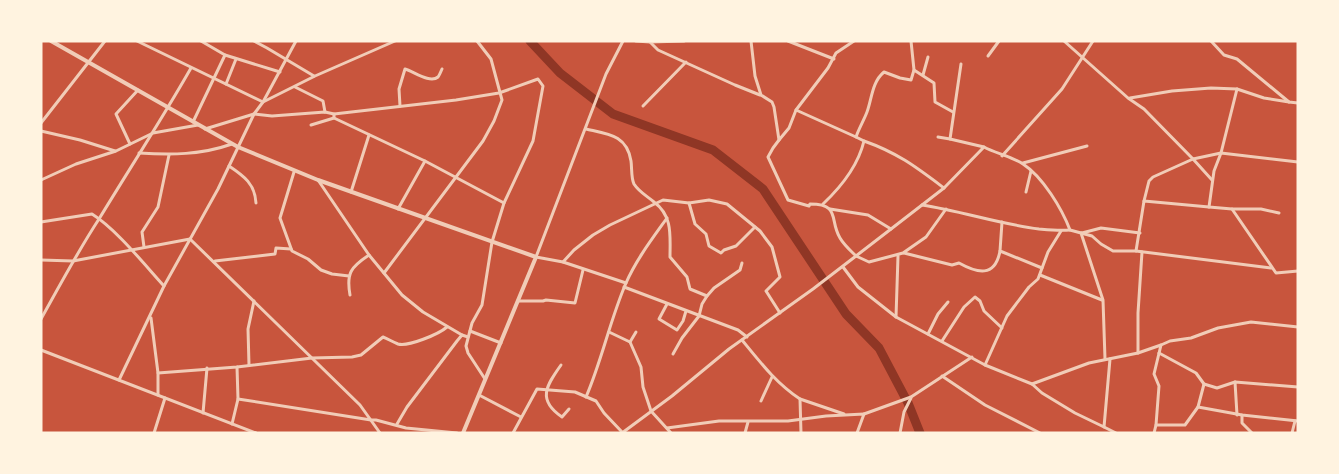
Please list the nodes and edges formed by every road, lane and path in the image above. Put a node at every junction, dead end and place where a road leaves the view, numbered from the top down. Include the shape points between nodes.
1 (51, 41) edge
2 (105, 41) edge
3 (137, 41) edge
4 (201, 41) edge
5 (254, 41) edge
6 (270, 41) edge
7 (296, 41) edge
8 (395, 41) edge
9 (476, 41) edge
10 (623, 41) edge
11 (636, 41) edge
12 (684, 41) edge
13 (751, 41) edge
14 (788, 41) edge
15 (854, 41) edge
16 (911, 41) edge
17 (999, 41) edge
18 (1064, 41) edge
19 (1093, 41) edge
20 (1212, 41) edge
21 (650, 42) edge
22 (846, 43) edge
23 (267, 48) junction
24 (225, 55) junction
25 (988, 56) dead end
26 (928, 57) dead end
27 (1083, 58) junction
28 (236, 59) junction
29 (834, 59) junction
30 (286, 60) junction
31 (686, 62) junction
32 (89, 63) junction
33 (961, 64) dead end
34 (190, 68) junction
35 (442, 69) dead end
36 (914, 70) junction
37 (280, 72) junction
38 (923, 75) junction
39 (315, 76) junction
40 (215, 79) junction
41 (226, 84) junction
42 (295, 86) junction
43 (138, 90) junction
44 (1237, 90) junction
45 (499, 93) junction
46 (761, 95) junction
47 (1128, 98) junction
48 (263, 102) junction
49 (1289, 102) junction
50 (1298, 103) edge
51 (400, 106) junction
52 (643, 106) dead end
53 (168, 108) junction
54 (796, 110) junction
55 (325, 112) junction
56 (953, 112) junction
57 (254, 114) junction
58 (334, 116) junction
59 (193, 122) junction
60 (41, 123) edge
61 (198, 125) junction
62 (311, 125) dead end
63 (205, 129) junction
64 (586, 129) junction
65 (41, 131) edge
66 (152, 133) junction
67 (369, 135) junction
68 (856, 137) junction
69 (938, 137) dead end
70 (950, 139) junction
71 (779, 140) junction
72 (864, 141) junction
73 (130, 144) junction
74 (232, 144) junction
75 (1087, 146) dead end
76 (238, 147) junction
77 (984, 147) junction
78 (116, 151) junction
79 (139, 153) junction
80 (1221, 153) junction
81 (169, 155) junction
82 (1002, 156) junction
83 (1193, 159) junction
84 (425, 161) junction
85 (1298, 162) edge
86 (1022, 164) junction
87 (228, 166) junction
88 (1031, 171) junction
89 (294, 172) junction
90 (456, 176) junction
91 (41, 180) edge
92 (318, 180) junction
93 (1212, 180) junction
94 (944, 188) junction
95 (351, 192) junction
96 (1026, 192) dead end
97 (1144, 201) junction
98 (256, 203) dead end
99 (504, 203) junction
100 (690, 203) junction
101 (656, 204) junction
102 (823, 204) junction
103 (922, 205) junction
104 (1209, 207) junction
105 (398, 208) junction
106 (830, 209) junction
107 (946, 209) junction
108 (1232, 209) junction
109 (1279, 213) dead end
110 (99, 218) junction
111 (426, 218) junction
112 (667, 218) junction
113 (41, 222) edge
114 (1002, 222) junction
115 (755, 227) junction
116 (891, 229) junction
117 (1070, 230) junction
118 (1061, 231) junction
119 (1081, 233) junction
120 (1140, 233) junction
121 (190, 239) junction
122 (492, 242) junction
123 (144, 247) junction
124 (291, 248) junction
125 (130, 249) junction
126 (1000, 251) junction
127 (1136, 251) junction
128 (1142, 252) junction
129 (903, 253) junction
130 (369, 256) junction
131 (856, 256) junction
132 (898, 256) junction
133 (536, 257) junction
134 (41, 260) edge
135 (73, 261) junction
136 (214, 261) junction
137 (563, 262) junction
138 (742, 263) dead end
139 (843, 267) junction
140 (1042, 268) junction
141 (1272, 268) junction
142 (583, 270) junction
143 (1298, 271) edge
144 (384, 273) junction
145 (1040, 275) junction
146 (349, 276) junction
147 (625, 285) junction
148 (164, 286) junction
149 (350, 295) dead end
150 (707, 296) junction
151 (254, 300) junction
152 (1103, 300) junction
153 (518, 302) junction
154 (948, 302) dead end
155 (667, 304) junction
156 (686, 311) junction
157 (780, 313) junction
158 (700, 316) junction
159 (150, 317) junction
160 (896, 317) junction
161 (41, 319) edge
162 (1298, 326) edge
163 (447, 327) junction
164 (1002, 328) junction
165 (470, 331) junction
166 (609, 332) junction
167 (636, 332) dead end
168 (928, 334) junction
169 (462, 335) junction
170 (468, 337) junction
171 (747, 337) junction
172 (742, 340) junction
173 (942, 341) junction
174 (630, 342) junction
175 (501, 343) junction
176 (1161, 346) junction
177 (41, 350) edge
178 (1138, 353) junction
179 (1159, 353) junction
180 (673, 354) dead end
181 (972, 357) junction
182 (312, 358) junction
183 (1108, 359) junction
184 (560, 365) dead end
185 (984, 365) junction
186 (249, 366) junction
187 (237, 367) junction
188 (207, 368) junction
189 (158, 373) junction
190 (942, 376) junction
191 (772, 377) junction
192 (486, 379) junction
193 (119, 380) junction
194 (1236, 382) junction
195 (1032, 384) junction
196 (1204, 384) junction
197 (1298, 387) edge
198 (546, 389) junction
199 (158, 395) junction
200 (480, 395) junction
201 (586, 397) junction
202 (911, 397) junction
203 (165, 398) junction
204 (238, 398) junction
205 (800, 398) junction
206 (761, 401) dead end
207 (1198, 407) junction
208 (569, 409) dead end
209 (651, 411) junction
210 (204, 413) junction
211 (864, 414) junction
212 (1237, 414) junction
213 (846, 415) junction
214 (1242, 415) junction
215 (521, 417) junction
216 (371, 420) junction
217 (799, 420) junction
218 (1296, 421) edge
219 (748, 422) junction
220 (232, 424) junction
221 (397, 424) junction
222 (1156, 425) junction
223 (1104, 427) junction
224 (667, 428) junction
225 (154, 433) edge
226 (256, 433) edge
227 (380, 433) edge
228 (458, 433) edge
229 (463, 433) edge
230 (513, 433) edge
231 (622, 433) edge
232 (671, 433) edge
233 (745, 433) edge
234 (801, 433) edge
235 (857, 433) edge
236 (900, 433) edge
237 (1040, 433) edge
238 (1116, 433) edge
239 (1154, 433) edge
240 (1252, 433) edge
241 (1292, 433) edge

1 - 32 street
2 - 32 street
3 - 34 street
4 - 24 street
5 - 23 street
6 - 23 street
7 - 30 street
8 - 39 street
9 - 45 street via 491,59
10 - 64 street via 606,74
11 - 21 street
12 - 21 street
13 - 46 street
14 - 29 street
15 - 22 street
16 - 36 street
17 - 25 street
18 - 27 street
19 - 27 street
20 - 49 street via 1224,55 1237,59
21 - 31 street via 658,50
22 - 29 street
23 - 30 street
24 - 28 street
24 - 40 street
26 - 38 street
27 - 47 street
27 - 82 street via 1062,89
28 - 37 street
28 - 41 street
29 - 54 street
30 - 37 street
30 - 39 street
31 - 46 street
31 - 52 street
32 - 43 street
32 - 60 street
33 - 56 street
34 - 40 street
34 - 53 street
35 - 51 street via 435,78 420,76 405,68
36 - 38 street
36 - 68 street via 911,80 884,72 880,75
37 - 48 street
38 - 56 street via 934,83 935,102
39 - 42 street
40 - 41 street
40 - 59 street
41 - 48 street
42 - 48 street
42 - 55 street via 324,101
43 - 53 street
43 - 73 street via 116,114
44 - 47 street via 1188,89
44 - 49 street
44 - 80 street
45 - 51 street
45 - 90 street via 502,100 494,120
45 - 99 street via 538,79 543,86 533,141
46 - 71 street via 772,102
47 - 83 street via 1149,114
48 - 57 street
49 - 50 street
51 - 58 street
53 - 59 street
53 - 66 street
54 - 68 street
54 - 71 street via 789,128
55 - 57 street via 272,116
55 - 58 street
56 - 70 street
57 - 63 street
57 - 76 street
58 - 62 street
58 - 67 street
59 - 61 street
61 - 63 street
61 - 66 street
63 - 74 street
64 - 101 street via 623,142 628,148 634,182 640,192
64 - 133 street
65 - 78 street
66 - 73 street
66 - 79 street
67 - 84 street
67 - 95 street
68 - 72 street
69 - 70 street
70 - 77 street
71 - 102 street via 768,157 788,200 809,206
72 - 94 street via 897,155
72 - 102 street via 861,155 846,179
73 - 78 street
74 - 76 street
74 - 81 street via 217,150
75 - 86 street
76 - 87 street
76 - 89 street
77 - 82 street
77 - 94 street
78 - 91 street
79 - 81 street
79 - 110 street
80 - 83 street
80 - 85 street
80 - 93 street
81 - 123 street via 158,207 142,232
82 - 86 street
83 - 93 street
83 - 97 street via 1153,177
84 - 90 street
84 - 105 street
86 - 88 street
87 - 98 street via 245,176 256,193
87 - 121 street
88 - 96 street
88 - 117 street via 1064,215
89 - 92 street
89 - 124 street via 280,218
90 - 99 street
90 - 111 street
92 - 95 street
92 - 130 street
93 - 104 street
94 - 103 street
95 - 105 street
97 - 104 street
97 - 120 street
99 - 122 street
100 - 101 street via 663,200
100 - 115 street via 709,200 727,204
100 - 115 street via 695,224 706,234 709,246 721,253 736,246
101 - 112 street
101 - 137 street via 593,235
102 - 106 street
103 - 107 street
103 - 116 street
104 - 108 street
105 - 111 street
106 - 116 street via 868,215
106 - 131 street via 839,238
107 - 114 street
107 - 129 street via 926,237
108 - 109 street
108 - 141 street
110 - 113 street via 92,214
110 - 125 street
110 - 135 street
111 - 122 street
111 - 144 street
112 - 147 street
112 - 150 street via 670,224 670,257 687,277 690,289
114 - 118 street
114 - 126 street
115 - 157 street via 772,247 780,277 766,291
116 - 131 street
117 - 118 street
117 - 119 street
118 - 140 street
119 - 120 street via 1102,228
119 - 127 street via 1092,236 1113,251
119 - 152 street
120 - 127 street
121 - 123 street
121 - 136 street
121 - 148 street
122 - 133 street
122 - 165 street via 482,305
123 - 125 street
124 - 136 street via 276,248 275,254
124 - 146 street via 321,270
125 - 135 street
125 - 148 street
126 - 129 street via 992,268 984,272 959,263 952,265
126 - 140 street
127 - 128 street
128 - 141 street
128 - 178 street
129 - 132 street
130 - 144 street
130 - 146 street via 355,265
131 - 132 street via 869,262
131 - 139 street
132 - 160 street
133 - 137 street
133 - 153 street
134 - 135 street
135 - 161 street
136 - 151 street
137 - 142 street
138 - 150 street via 740,270
139 - 157 street
139 - 160 street via 858,287
140 - 145 street
141 - 143 street via 1276,273
142 - 147 street
142 - 153 street via 575,303
144 - 163 street via 402,295
145 - 152 street
145 - 164 street via 1007,316
146 - 149 street
147 - 155 street
147 - 166 street
148 - 159 street
150 - 158 street
151 - 182 street
151 - 186 street via 248,329
152 - 183 street
153 - 175 street
154 - 168 street
155 - 156 street
155 - 156 street via 659,320 677,330
156 - 158 street
157 - 171 street
158 - 171 street via 738,330
158 - 180 street
159 - 189 street
159 - 193 street
160 - 168 street
162 - 176 street via 1251,322 1218,328
163 - 169 street
163 - 182 street via 442,332 407,344 398,344 383,337 361,355
164 - 173 street via 975,297 964,307
164 - 185 street
165 - 170 street
165 - 175 street
166 - 174 street
166 - 201 street
167 - 174 street
168 - 173 street
169 - 170 street
169 - 221 street
170 - 192 street via 468,352
171 - 172 street
172 - 191 street
172 - 209 street
173 - 181 street
174 - 209 street via 641,367
175 - 192 street
176 - 178 street
176 - 179 street
177 - 193 street
178 - 183 street
179 - 196 street via 1196,372
179 - 222 street via 1154,374 1159,386
181 - 185 street
181 - 190 street
182 - 186 street
182 - 216 street
183 - 195 street
183 - 223 street
184 - 198 street
185 - 195 street
186 - 187 street
187 - 188 street
187 - 204 street
188 - 189 street
188 - 210 street
189 - 199 street
190 - 202 street
190 - 237 street via 991,408
191 - 205 street
191 - 206 street
192 - 200 street
193 - 199 street
194 - 196 street via 1217,388
194 - 197 street
194 - 212 street
195 - 223 street via 1074,413
196 - 207 street
198 - 201 street via 570,391
198 - 208 street via 552,410 562,417
198 - 215 street via 537,390
199 - 203 street
200 - 215 street
200 - 229 street
201 - 231 street via 596,401
202 - 211 street
202 - 236 street
203 - 210 street
203 - 225 street
204 - 216 street
204 - 220 street
205 - 213 street
205 - 217 street
207 - 212 street
207 - 222 street via 1185,425
209 - 224 street
209 - 231 street
210 - 220 street
211 - 213 street
211 - 235 street
212 - 214 street
213 - 217 street
214 - 218 street
214 - 240 street via 1242,423
215 - 230 street
216 - 221 street
216 - 227 street
217 - 219 street
217 - 234 street
218 - 241 street
219 - 224 street via 719,420
219 - 233 street
220 - 226 street
221 - 228 street via 406,428
222 - 239 street
223 - 238 street
224 - 232 street

